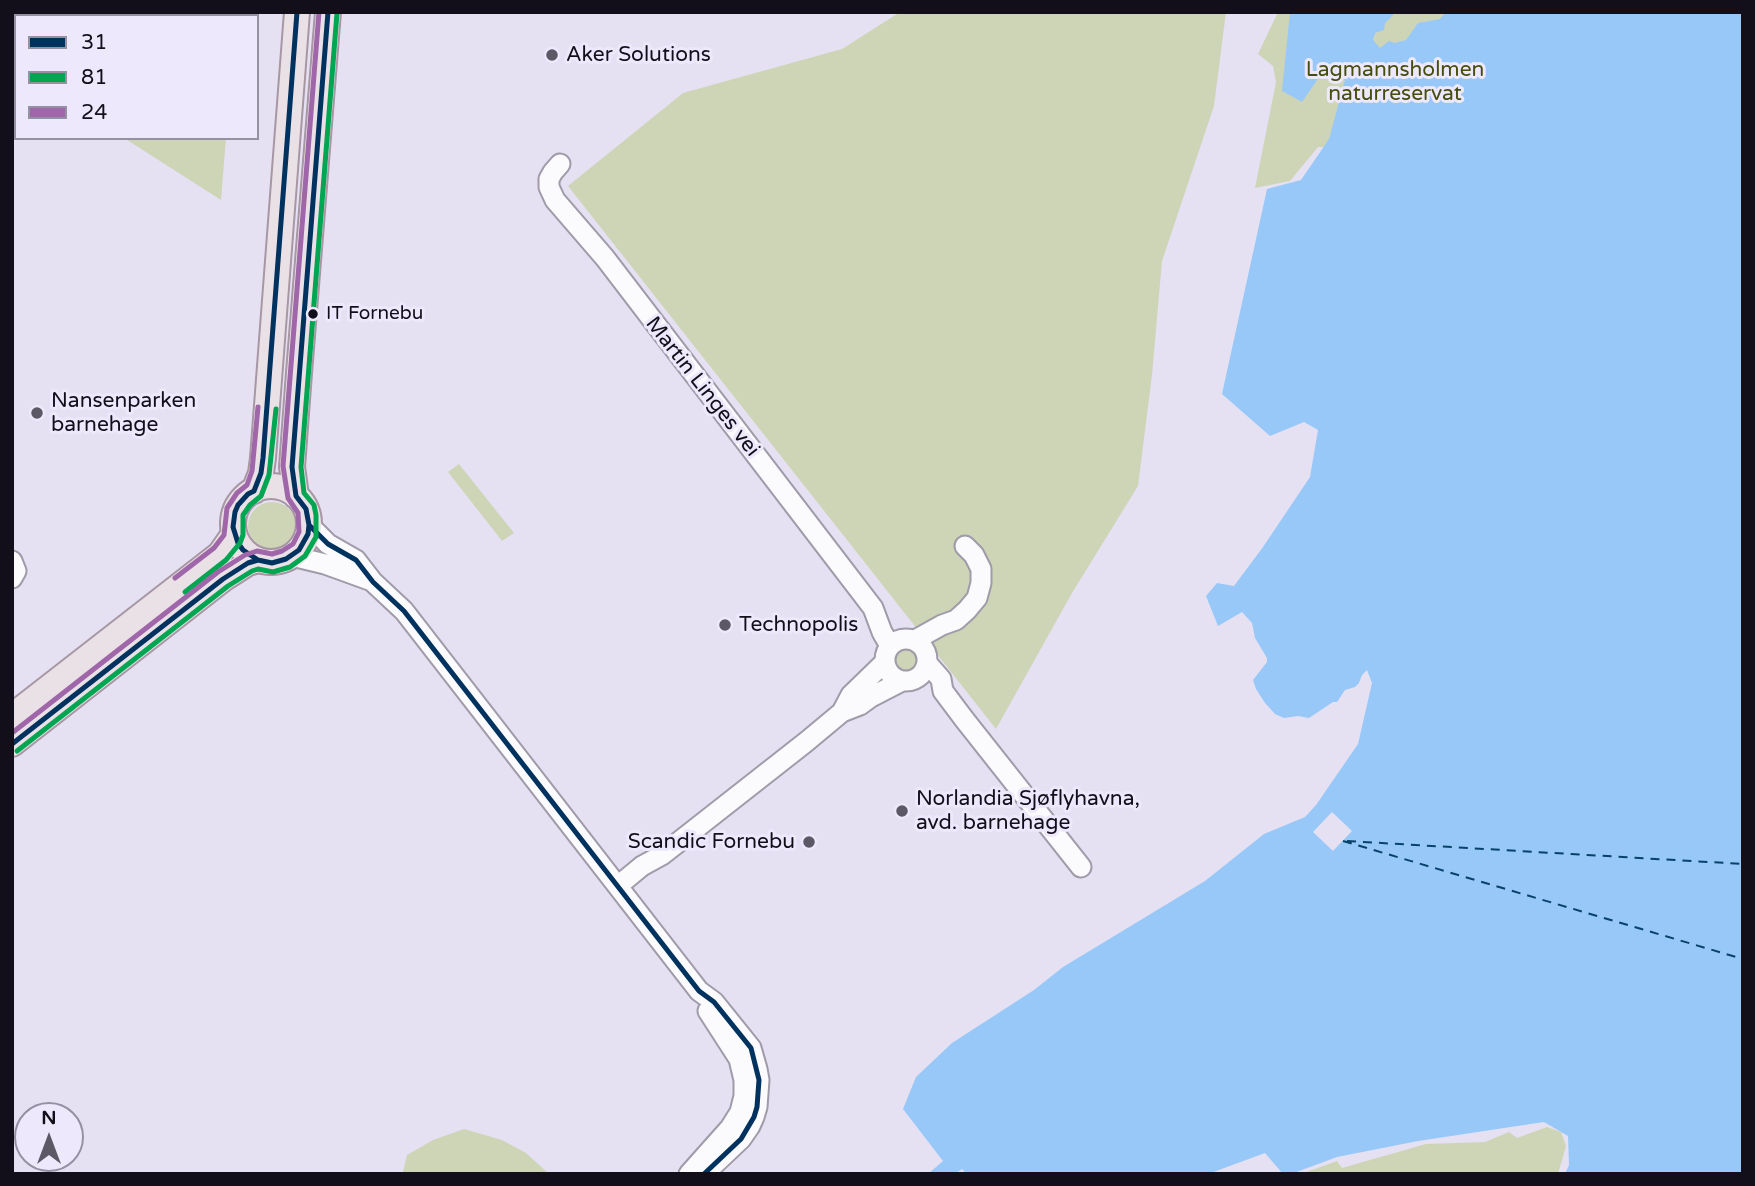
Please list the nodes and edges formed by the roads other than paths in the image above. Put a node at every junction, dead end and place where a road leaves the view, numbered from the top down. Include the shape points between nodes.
1 (297, 12) edge
2 (328, 12) edge
3 (561, 164) dead end
4 (254, 491) junction
5 (296, 496) junction
6 (309, 525) junction
7 (234, 534) junction
8 (965, 546) dead end
9 (292, 556) junction
10 (258, 560) junction
11 (12, 561) edge
12 (12, 578) edge
13 (373, 582) junction
14 (956, 620) junction
15 (898, 647) junction
16 (918, 670) junction
17 (842, 712) junction
18 (12, 716) edge
19 (12, 744) edge
20 (1081, 867) dead end
21 (619, 885) junction
22 (699, 990) junction
23 (689, 1174) edge
24 (704, 1174) edge

1 - 4 main road via 263,458
2 - 5 main road via 292,467
3 - 15 street, Martin Linges vei via 549,180 555,200 605,258 873,608 882,632
4 - 5 main road via 271,486
4 - 7 main road via 238,505
5 - 6 main road via 306,509
6 - 9 main road via 304,542
6 - 13 street via 328,544 356,561
7 - 10 main road via 243,550
7 - 18 main road via 207,565
8 - 14 street via 982,576 977,598
9 - 10 main road via 272,562
9 - 13 street
10 - 19 main road via 223,579
11 - 12 street via 16,571
13 - 21 street via 422,633
14 - 15 street
14 - 16 street
15 - 16 street via 922,646
15 - 16 street via 887,671 891,675
15 - 17 street via 851,695
16 - 17 street
16 - 20 street via 941,680 943,691
17 - 21 street
21 - 22 street
22 - 23 street via 739,1059 745,1087 737,1118
22 - 24 street via 715,1002 751,1048 759,1080 750,1126

